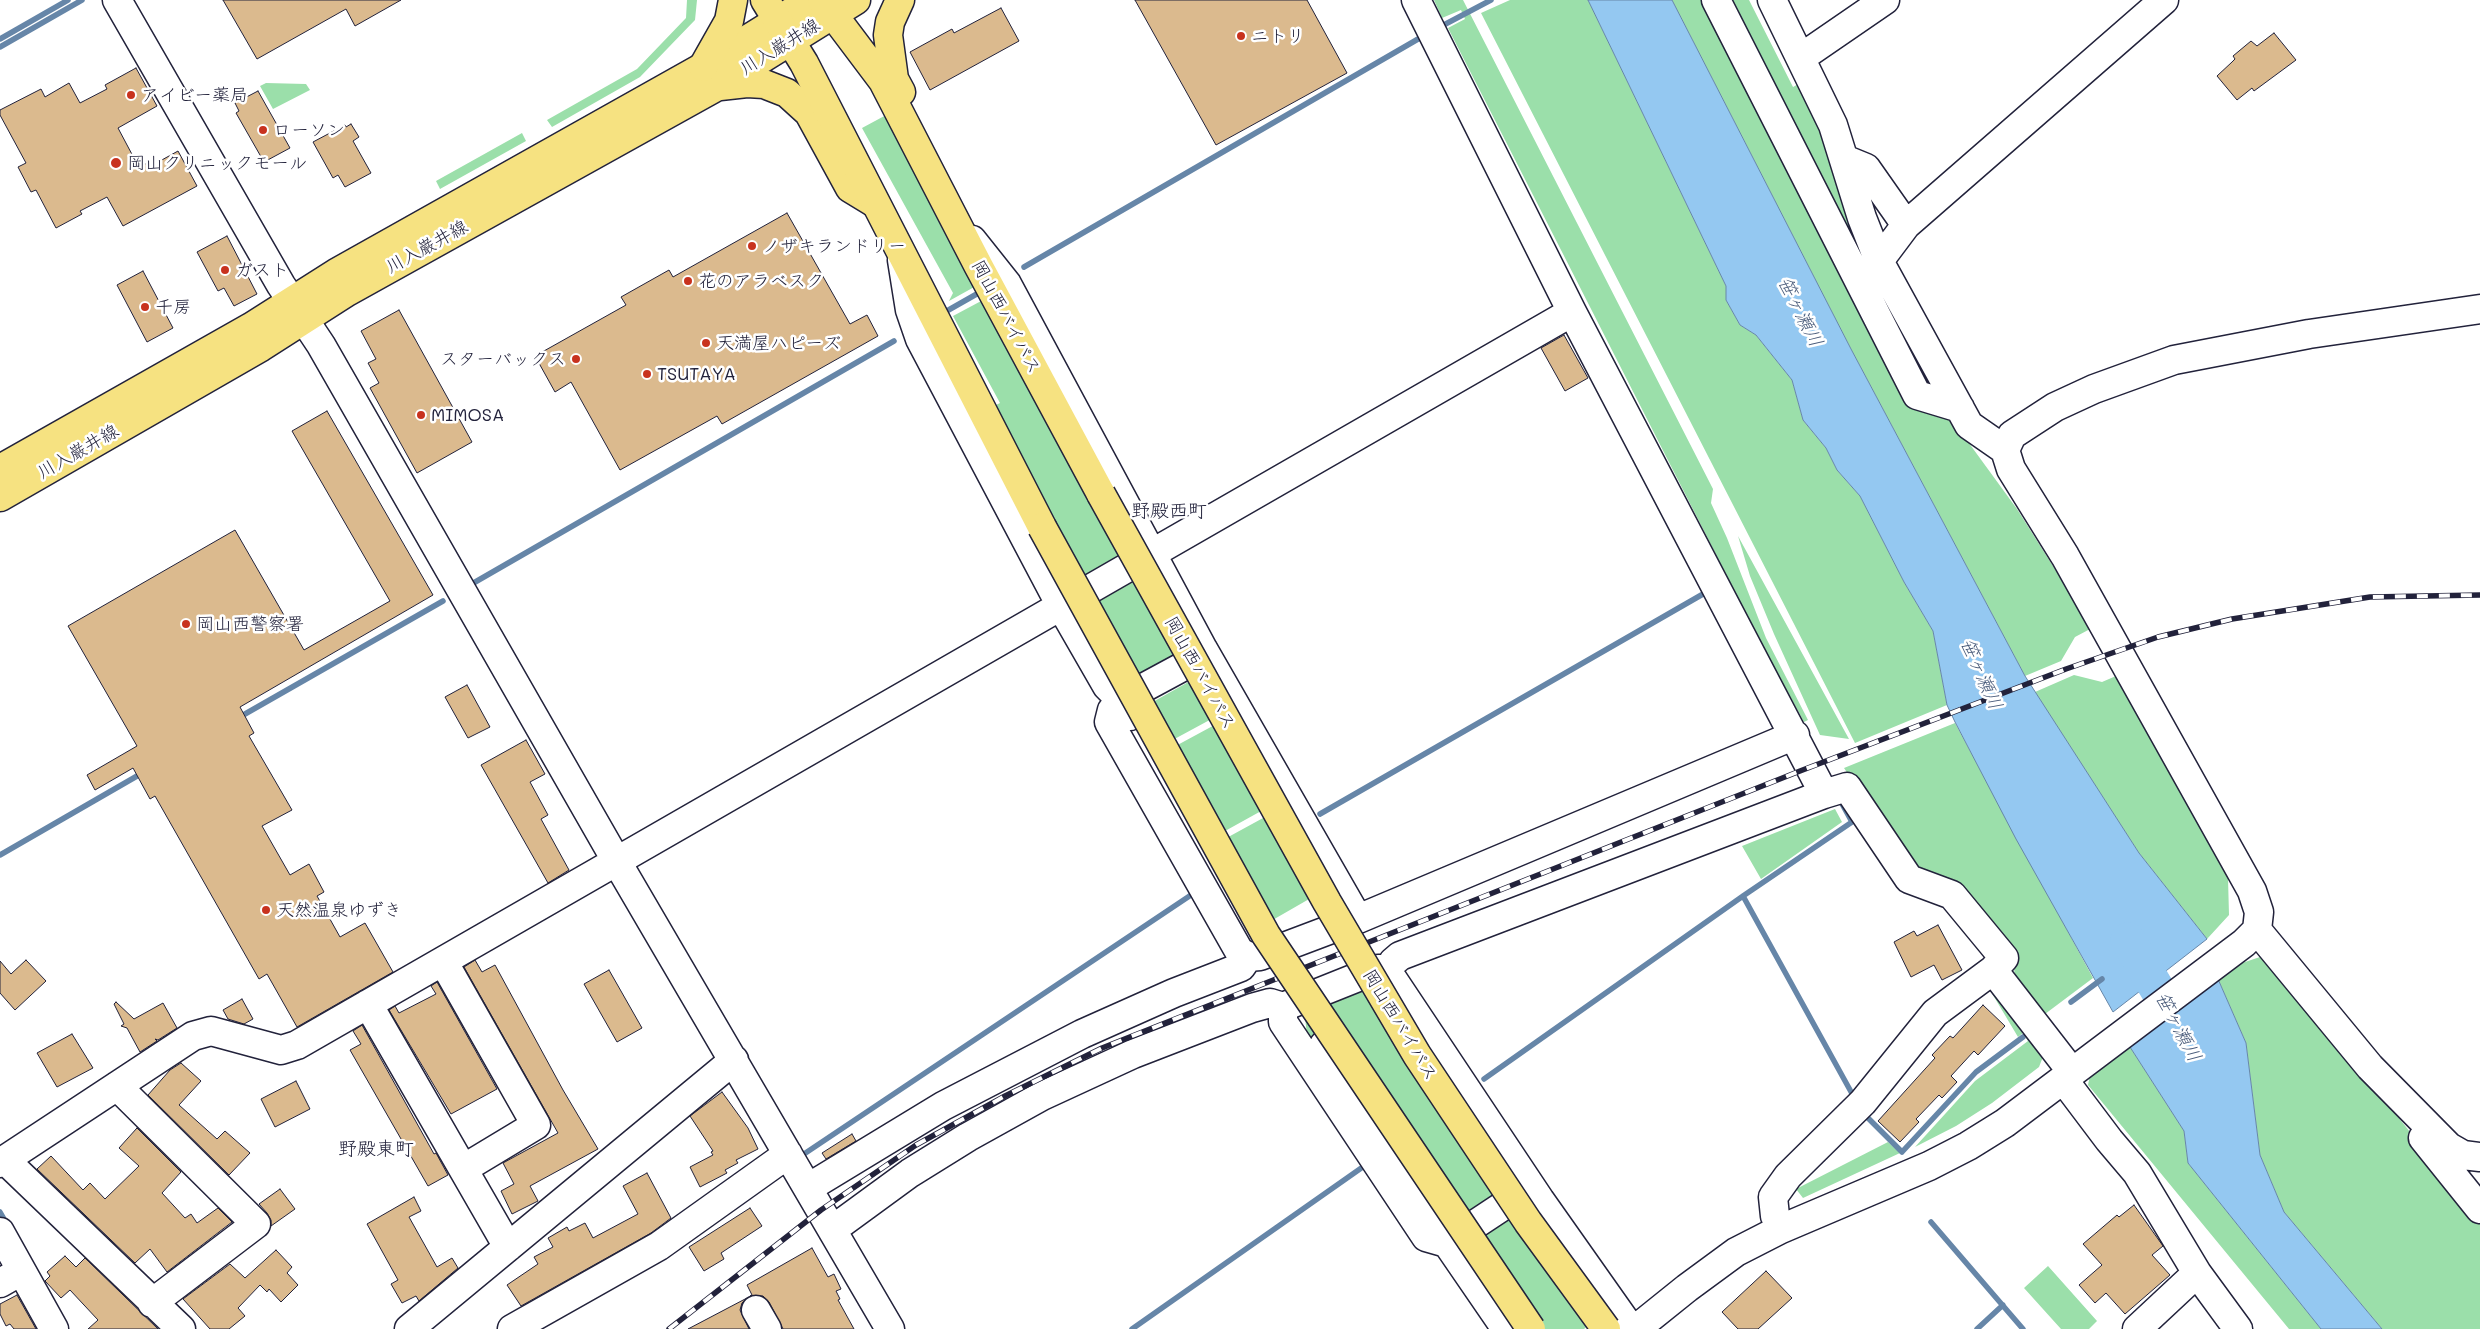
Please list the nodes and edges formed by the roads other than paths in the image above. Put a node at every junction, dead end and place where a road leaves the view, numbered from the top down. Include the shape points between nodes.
1 (117, 0) edge
2 (733, 0) edge
3 (856, 0) edge
4 (873, 0) edge
5 (900, 0) edge
6 (1416, 0) edge
7 (1716, 0) edge
8 (1772, 0) edge
9 (1885, 0) edge
10 (2164, 0) edge
11 (822, 5) edge
12 (778, 21) edge
13 (1802, 57) junction
14 (709, 77) junction
15 (1844, 159) junction
16 (932, 174) junction
17 (873, 202) junction
18 (952, 216) junction
19 (1906, 225) junction
20 (901, 253) junction
21 (1879, 261) junction
22 (2480, 309) edge
23 (298, 310) junction
24 (1572, 312) junction
25 (1960, 408) junction
26 (2005, 450) junction
27 (0, 469) edge
28 (0, 496) edge
29 (1150, 554) junction
30 (1061, 606) junction
31 (1202, 649) junction
32 (1121, 700) junction
33 (1794, 735) junction
34 (1831, 791) junction
35 (617, 862) junction
36 (1234, 901) dead end
37 (1358, 919) junction
38 (2250, 936) junction
39 (1248, 957) junction
40 (443, 961) junction
41 (1993, 970) junction
42 (1388, 972) junction
43 (368, 1004) junction
44 (1283, 1007) junction
45 (1324, 1045) dead end
46 (734, 1060) junction
47 (2370, 1067) junction
48 (2072, 1073) junction
49 (117, 1086) junction
50 (788, 1154) junction
51 (2478, 1157) edge
52 (3, 1162) edge
53 (463, 1169) junction
54 (808, 1188) junction
55 (1540, 1200) junction
56 (2480, 1204) edge
57 (2480, 1209) edge
58 (1781, 1229) junction
59 (832, 1230) junction
60 (0, 1232) edge
61 (1448, 1243) junction
62 (508, 1247) junction
63 (2197, 1273) junction
64 (11, 1277) edge
65 (152, 1303) junction
66 (884, 1327) edge
67 (54, 1329) edge
68 (181, 1329) edge
69 (409, 1329) edge
70 (512, 1329) edge
71 (1506, 1329) edge
72 (1531, 1329) edge
73 (1606, 1329) edge
74 (1631, 1329) edge
75 (1636, 1329) edge
76 (2138, 1329) edge
77 (2238, 1329) edge

1 - 23 street
2 - 14 main road
3 - 11 main road, 川入巌井線
4 - 11 main road via 861,7
5 - 16 main road via 890,22 889,50 894,79 922,134
6 - 24 street
7 - 25 street via 1917,395
8 - 13 street
9 - 13 street
10 - 19 street
11 - 12 main road, 川入巌井線
11 - 16 main road, 岡山西バイパス via 883,81
12 - 14 main road, 川入巌井線
12 - 17 main road via 815,84
13 - 15 street via 1833,125
14 - 17 main road via 764,84 787,93 809,113 850,188
14 - 23 main road, 川入巌井線 via 343,269
15 - 19 street via 1866,168
15 - 21 street
16 - 18 main road, 岡山西バイパス
17 - 20 main road
18 - 29 street via 1007,284
18 - 73 main road, 岡山西バイパス, bridge via 1101,494 1327,902 1417,1055 1528,1222
19 - 21 street
20 - 30 street via 910,310 920,339
20 - 72 main road, bridge via 1042,527 1266,935
21 - 25 street
22 - 26 street via 2309,334 2174,360 2055,407 2012,436
23 - 27 main road, 川入巌井線 via 251,327
23 - 28 main road, 川入巌井線 via 261,348
23 - 35 street via 326,353
24 - 29 street
24 - 33 street
25 - 26 street via 1969,425
26 - 38 street via 2010,469 2066,556 2252,891 2260,912
29 - 30 street
29 - 31 street
30 - 32 street via 1107,686
30 - 35 street
31 - 32 street via 1184,666
31 - 37 street
32 - 36 street
32 - 39 street via 1112,710 1109,722 1222,923 1239,951
33 - 34 street
33 - 37 street
34 - 41 street via 1847,787 1909,879 1952,895 2004,958
34 - 42 street via 1400,956
35 - 40 street
35 - 46 street
37 - 39 street via 1271,952
38 - 47 street
38 - 48 street
39 - 54 street via 1241,967 1082,1034 943,1106
40 - 43 street
40 - 53 street via 536,1125
41 - 48 street
41 - 58 street via 1935,1013 1863,1102 1788,1176 1773,1197 1775,1216
42 - 44 street via 1378,969
42 - 55 street
43 - 49 street via 297,1045 281,1050 212,1031 193,1036
43 - 53 street
44 - 59 street via 1270,1003 1252,1008 1134,1054 1042,1096 910,1173
44 - 61 street via 1284,1022 1426,1237
45 - 61 street via 1438,1221
46 - 50 street
46 - 62 street
47 - 51 street via 2448,1147 2463,1155
47 - 57 street via 2403,1114
48 - 58 street via 1968,1146
48 - 63 street via 2109,1140 2137,1174
49 - 52 street
49 - 65 street via 256,1224
50 - 54 street
50 - 70 street via 659,1246
51 - 56 street
52 - 65 street
53 - 62 street
54 - 59 street
55 - 61 street via 1518,1196
55 - 74 street
58 - 75 street via 1736,1252
59 - 66 street
60 - 64 street
61 - 71 street
62 - 69 street
63 - 76 street
63 - 77 street
64 - 67 street
65 - 68 street

